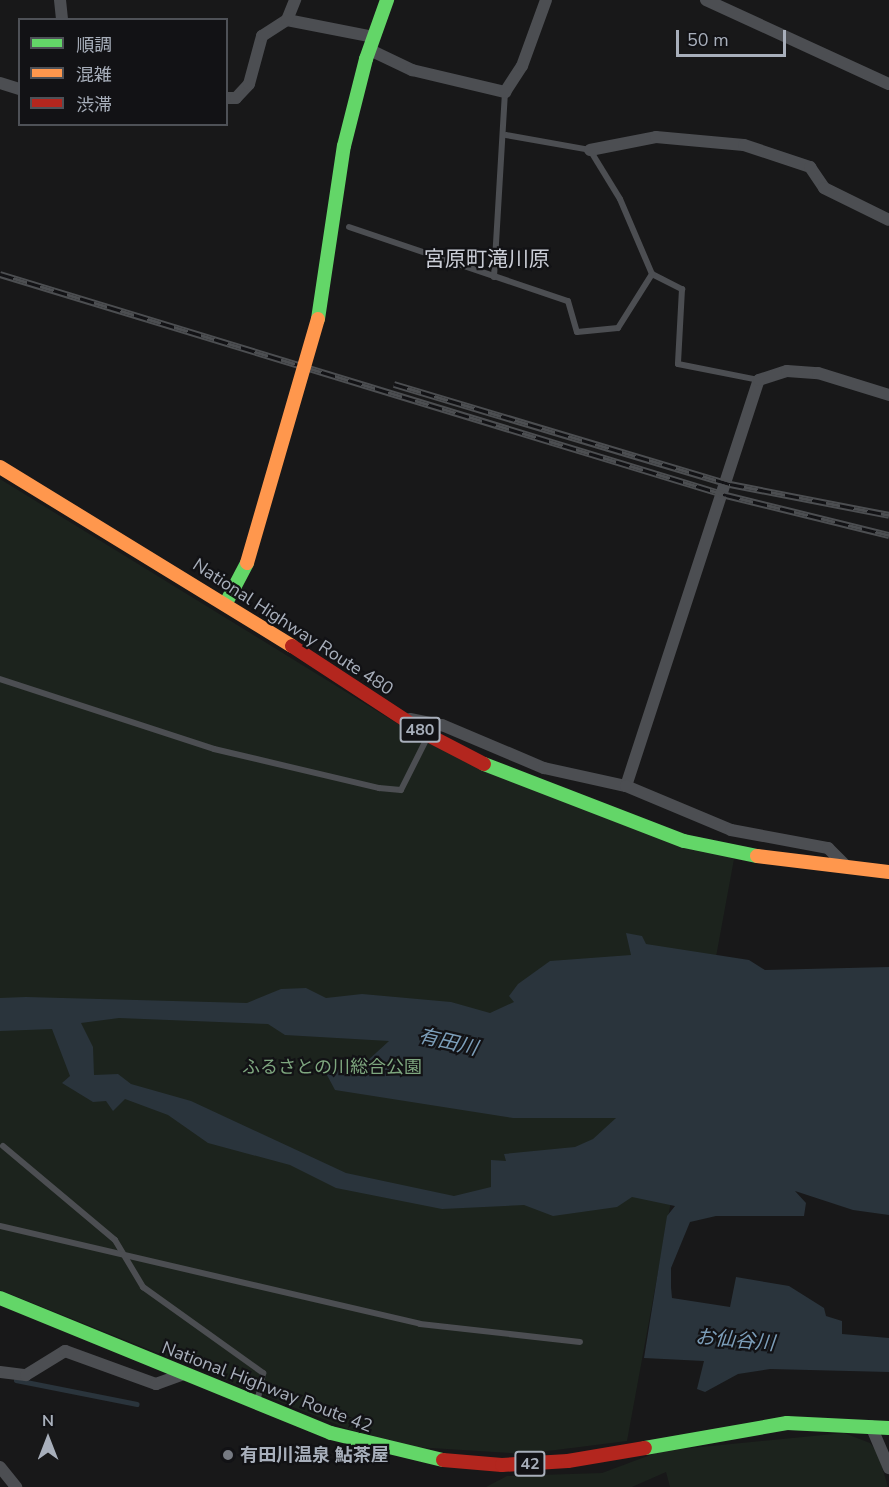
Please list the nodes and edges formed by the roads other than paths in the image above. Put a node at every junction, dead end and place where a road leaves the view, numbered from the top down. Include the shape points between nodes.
1 (60, 0) edge
2 (295, 0) edge
3 (387, 0) edge
4 (546, 0) edge
5 (706, 0) edge
6 (62, 18) edge
7 (287, 20) junction
8 (370, 49) junction
9 (0, 83) edge
10 (889, 84) edge
11 (18, 88) edge
12 (505, 92) junction
13 (228, 98) edge
14 (506, 135) junction
15 (590, 150) junction
16 (889, 220) edge
17 (349, 227) dead end
18 (652, 274) junction
19 (494, 277) junction
20 (759, 380) junction
21 (889, 395) edge
22 (0, 468) edge
23 (226, 603) junction
24 (0, 679) edge
25 (404, 719) junction
26 (428, 735) junction
27 (626, 786) junction
28 (847, 867) junction
29 (889, 872) edge
30 (3, 1146) dead end
31 (0, 1226) edge
32 (127, 1255) junction
33 (0, 1298) edge
34 (580, 1342) dead end
35 (0, 1372) edge
36 (181, 1375) junction
37 (256, 1404) junction
38 (871, 1426) junction
39 (889, 1428) edge
40 (0, 1467) edge
41 (889, 1468) edge
42 (16, 1487) edge

1 - 6 street
2 - 7 street
3 - 8 main road
4 - 12 street via 522,66
5 - 10 street
7 - 8 street
7 - 13 street via 262,36 249,84 236,98
8 - 12 street via 412,70
8 - 23 main road, bridge via 344,146 314,344 247,564
9 - 11 street
12 - 14 lane
14 - 15 lane
14 - 19 lane
15 - 16 street via 656,137 744,145 810,167 824,188
15 - 18 lane via 620,199
17 - 19 lane
18 - 19 lane via 618,328 577,332 567,301
18 - 20 lane via 682,289 678,364
20 - 21 street via 787,371 818,373
20 - 27 street
22 - 23 main road, National Highway Route 480 / 480
23 - 25 main road, National Highway Route 480 / 480
24 - 26 lane via 31,694 234,755 379,788 401,790
25 - 26 main road, National Highway Route 480 / 480
25 - 27 street via 432,721 544,768
26 - 28 main road, National Highway Route 480 / 480 via 559,800 647,830 772,859
27 - 28 street via 731,830 828,848
28 - 29 main road, National Highway Route 480 / 480
30 - 32 lane via 100,1225
31 - 32 lane
32 - 34 lane via 420,1324
32 - 37 lane via 143,1287 263,1373
33 - 36 main road, National Highway Route 42 / 42
35 - 36 street via 26,1375 65,1351 156,1384
36 - 37 main road, National Highway Route 42 / 42
37 - 38 main road, National Highway Route 42 / 42 via 390,1451 479,1465 596,1458 757,1426
38 - 39 main road, National Highway Route 42 / 42
38 - 41 street
40 - 42 street

